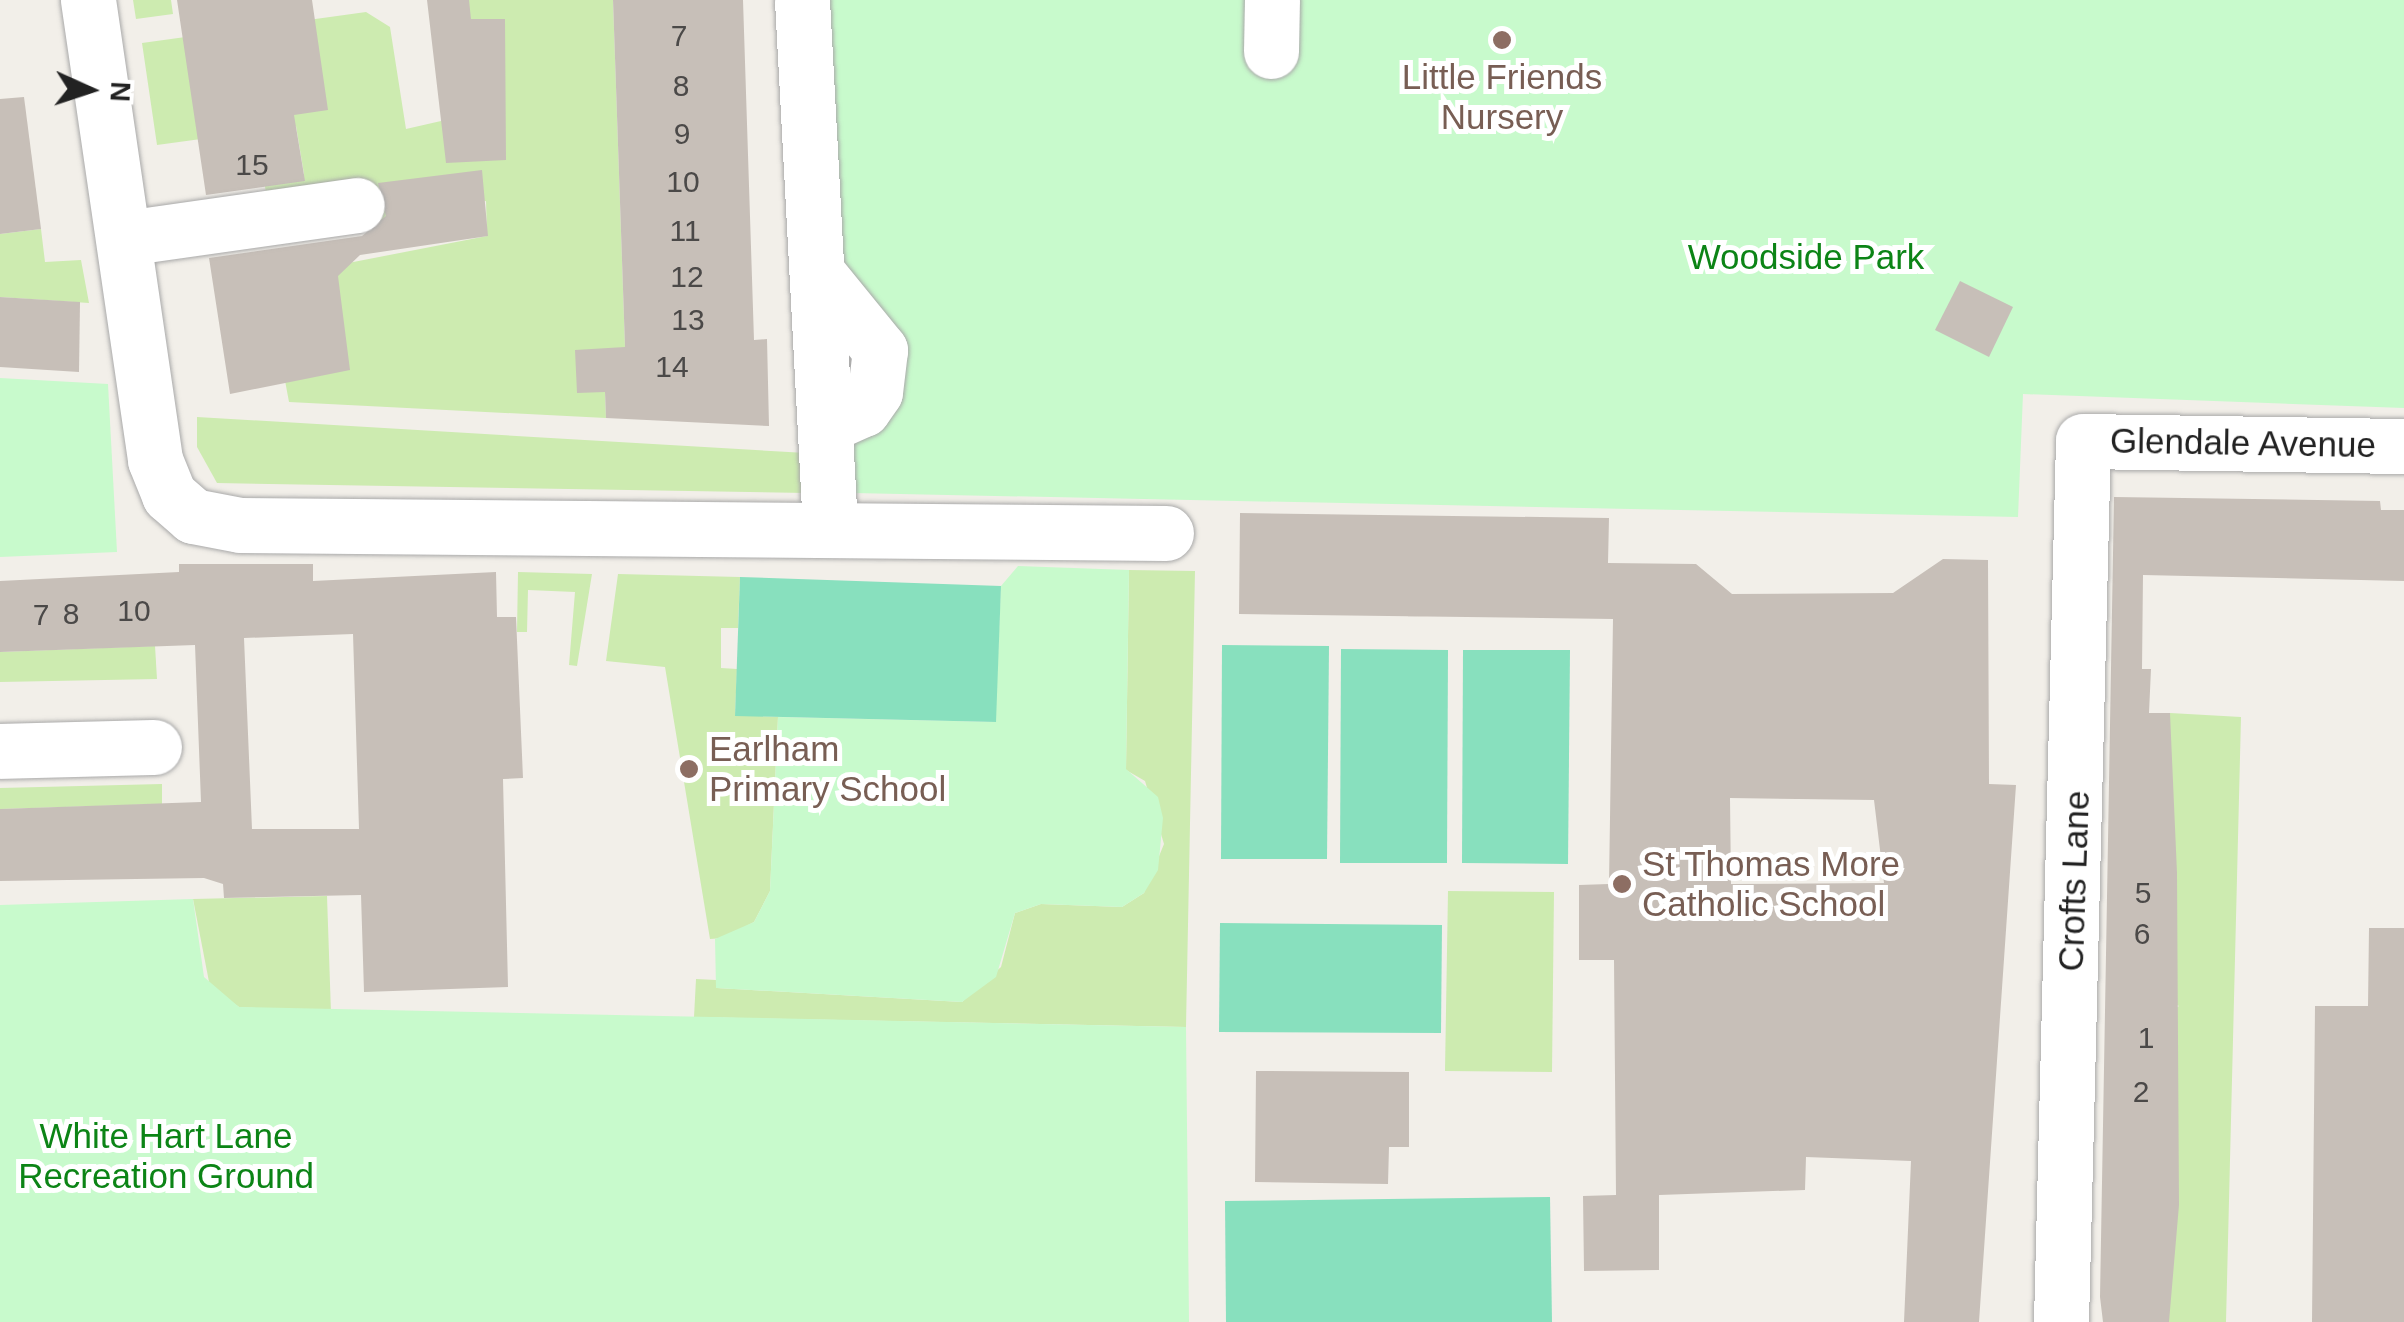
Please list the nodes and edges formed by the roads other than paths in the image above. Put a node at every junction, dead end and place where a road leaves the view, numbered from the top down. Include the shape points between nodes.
1 (88, 0) edge
2 (802, 0) edge
3 (357, 205) dead end
4 (125, 238) junction
5 (2083, 441) joint
6 (2404, 446) edge
7 (829, 509) junction
8 (1166, 533) dead end
9 (154, 746) dead end
10 (0, 751) edge
11 (2076, 809) junction
12 (2034, 853) dead end
13 (2061, 1322) edge

1 - 4 street
2 - 7 street
3 - 4 street
4 - 7 street via 160,478 180,508 205,522
5 - 6 street, Glendale Avenue
5 - 11 street, Crofts Lane
7 - 8 street
9 - 10 street
11 - 12 street
11 - 13 street, Crofts Lane

